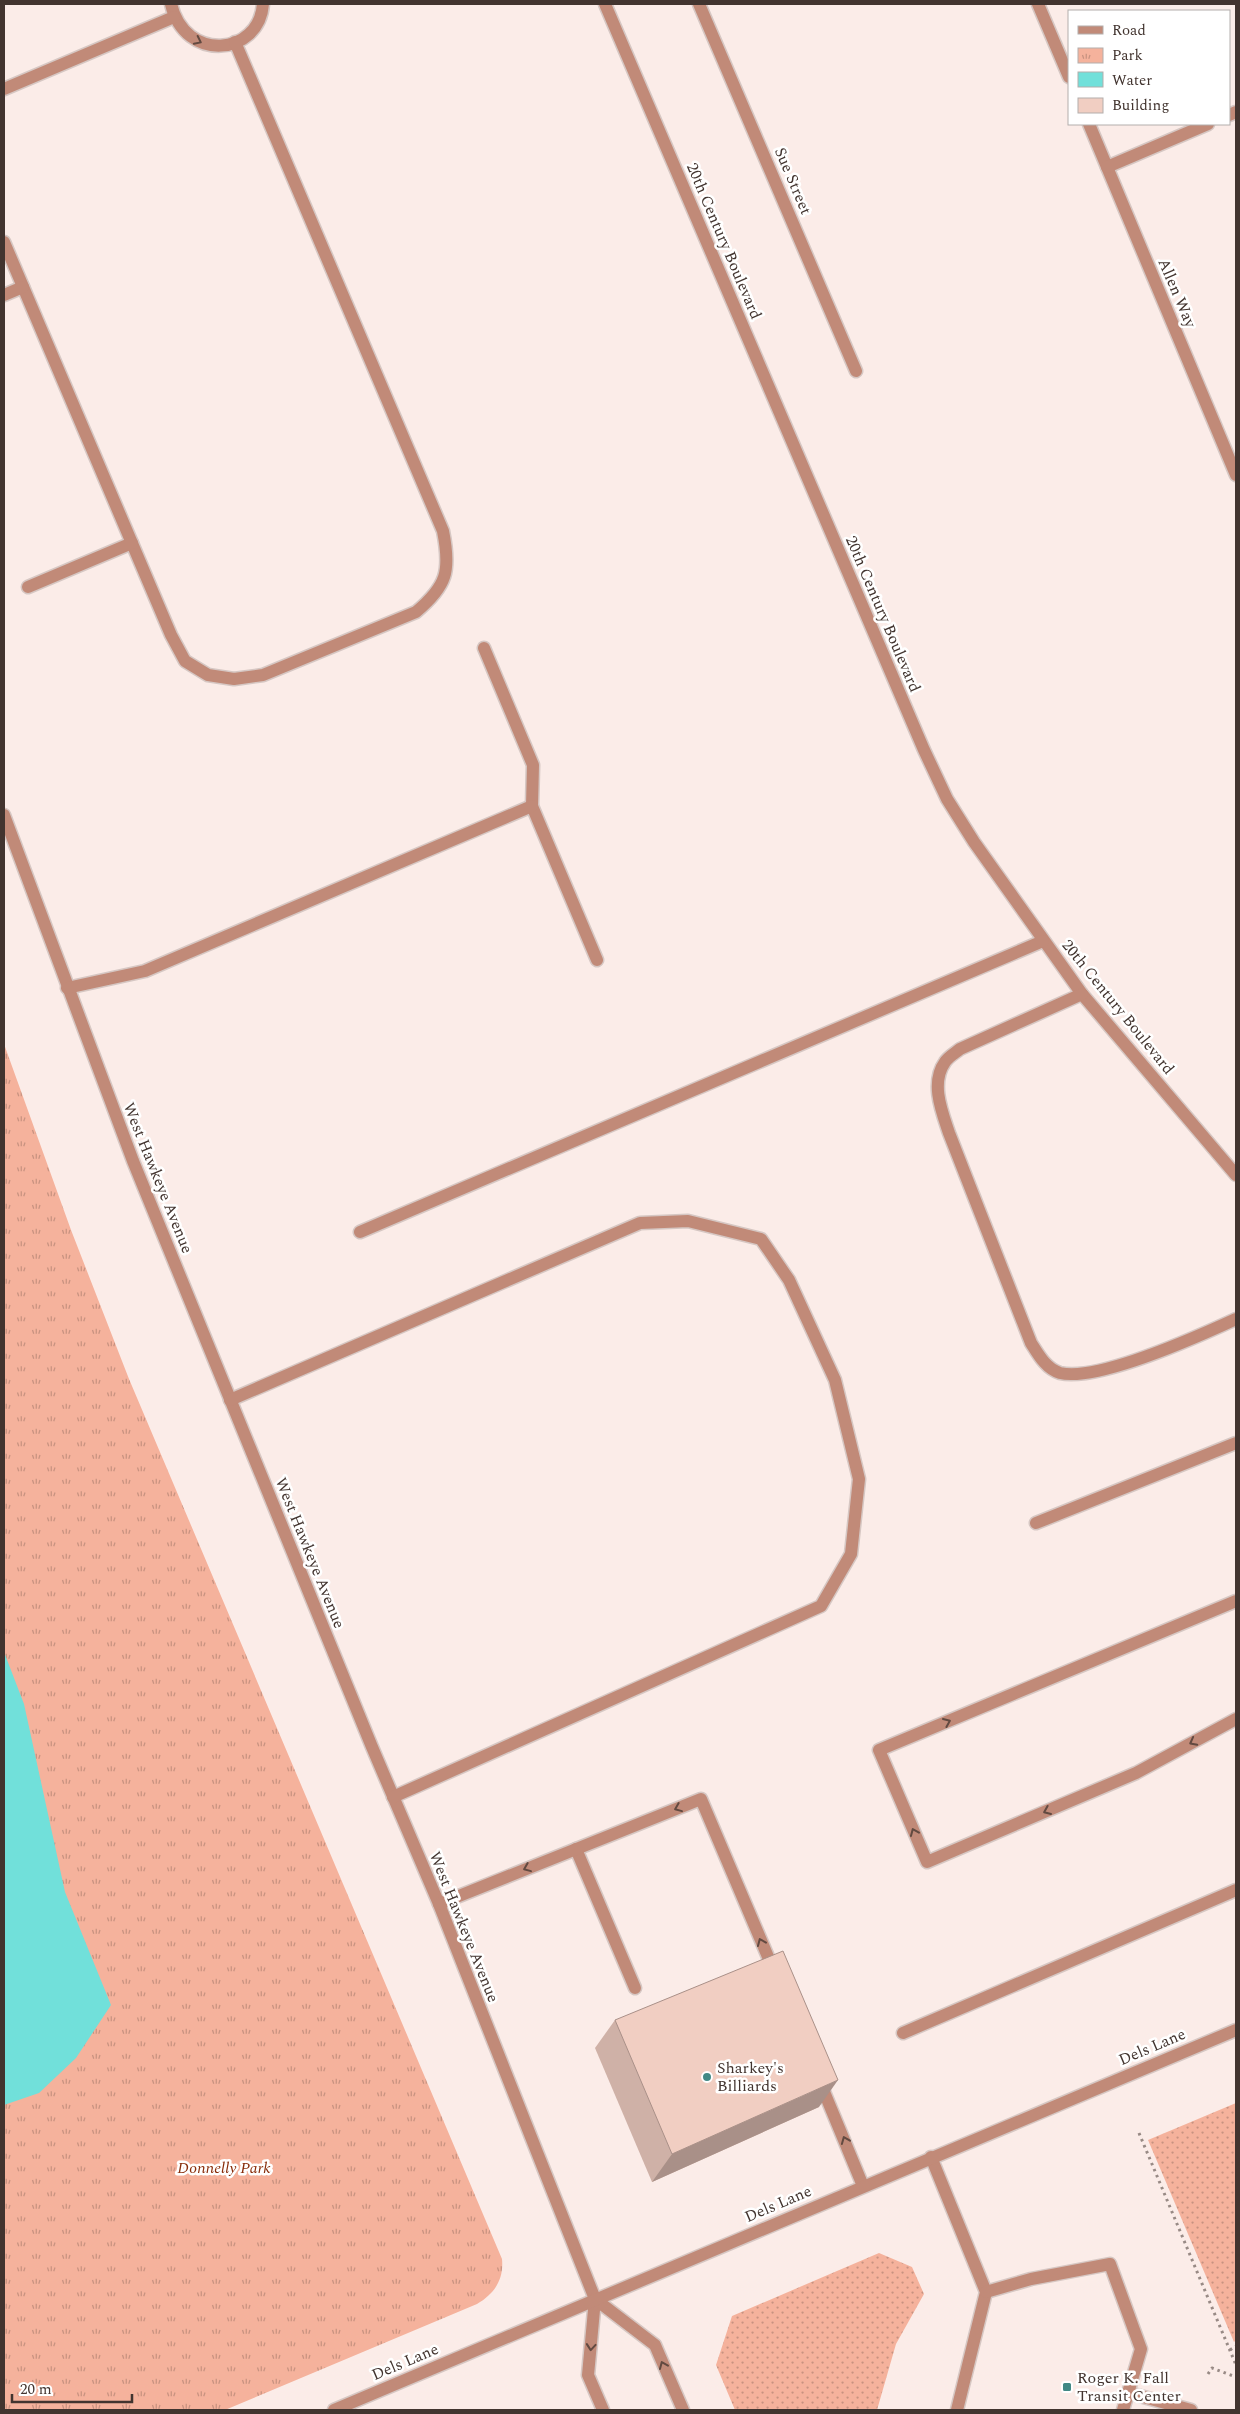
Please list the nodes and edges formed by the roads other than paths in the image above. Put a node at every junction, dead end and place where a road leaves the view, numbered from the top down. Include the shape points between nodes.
1 (171, 4) edge
2 (605, 4) edge
3 (699, 4) edge
4 (1038, 4) edge
5 (265, 6) edge
6 (174, 17) junction
7 (235, 42) junction
8 (1068, 75) edge
9 (4, 88) edge
10 (1088, 125) edge
11 (1206, 125) edge
12 (1107, 167) junction
13 (4, 242) edge
14 (23, 287) junction
15 (4, 295) edge
16 (856, 371) dead end
17 (1236, 475) edge
18 (132, 543) junction
19 (28, 587) dead end
20 (484, 648) dead end
21 (532, 806) junction
22 (4, 815) edge
23 (1043, 940) junction
24 (597, 960) dead end
25 (67, 988) junction
26 (1082, 994) junction
27 (1236, 1175) edge
28 (360, 1232) dead end
29 (1236, 1320) edge
30 (230, 1400) junction
31 (1236, 1442) edge
32 (1036, 1523) dead end
33 (1236, 1601) edge
34 (1236, 1719) edge
35 (393, 1797) junction
36 (576, 1848) junction
37 (1236, 1890) edge
38 (439, 1904) junction
39 (778, 1982) edge
40 (635, 1988) dead end
41 (1236, 2030) edge
42 (903, 2033) dead end
43 (817, 2074) edge
44 (931, 2157) junction
45 (864, 2186) junction
46 (986, 2292) junction
47 (596, 2299) junction
48 (1129, 2393) junction
49 (334, 2410) edge
50 (603, 2410) edge
51 (683, 2410) edge
52 (957, 2410) edge
53 (1123, 2410) edge
54 (1191, 2410) edge

1 - 6 street
2 - 23 street, 20th Century Boulevard via 924,750 947,799
3 - 16 street, Sue Street
4 - 8 street
5 - 7 street via 257,24
6 -> 7 street via 193,39 206,45 221,46
6 - 9 street
7 - 18 street via 443,531 447,553 444,576 434,596 416,612 263,675 234,680 208,675 185,661
10 - 12 street, Allen Way
11 - 12 street
12 - 17 street, Allen Way
13 - 14 street
14 - 15 street
14 - 18 street
18 - 19 street
20 - 21 street via 533,765
21 - 24 street
21 - 25 street via 145,971
22 - 25 street, West Hawkeye Avenue
23 - 26 street, 20th Century Boulevard
23 - 28 street
25 - 30 street, West Hawkeye Avenue via 132,1161
26 - 27 street, 20th Century Boulevard
26 - 29 street via 960,1049 944,1062 937,1082 949,1134 1031,1343 1043,1361 1058,1373 1082,1375 1161,1350
30 - 35 street, West Hawkeye Avenue
30 - 35 street via 640,1223 688,1221 761,1240 789,1280 836,1380 859,1479 851,1554 820,1606
31 - 32 street
34 -> 33 street via 1136,1774 927,1862 879,1750
35 - 38 street, West Hawkeye Avenue
36 -> 38 street
39 -> 36 street via 701,1799
36 - 40 street
37 - 42 street
38 - 47 street, West Hawkeye Avenue
41 - 44 street, Dels Lane
45 -> 43 street
44 - 45 street, Dels Lane
44 - 46 street
45 - 47 street, Dels Lane
46 - 48 street via 1031,2279 1110,2264 1141,2349
46 - 52 street
47 - 49 street, Dels Lane
47 -> 50 street, West Hawkeye Avenue via 588,2375
51 -> 47 street via 655,2345
48 - 53 street
48 - 54 street

